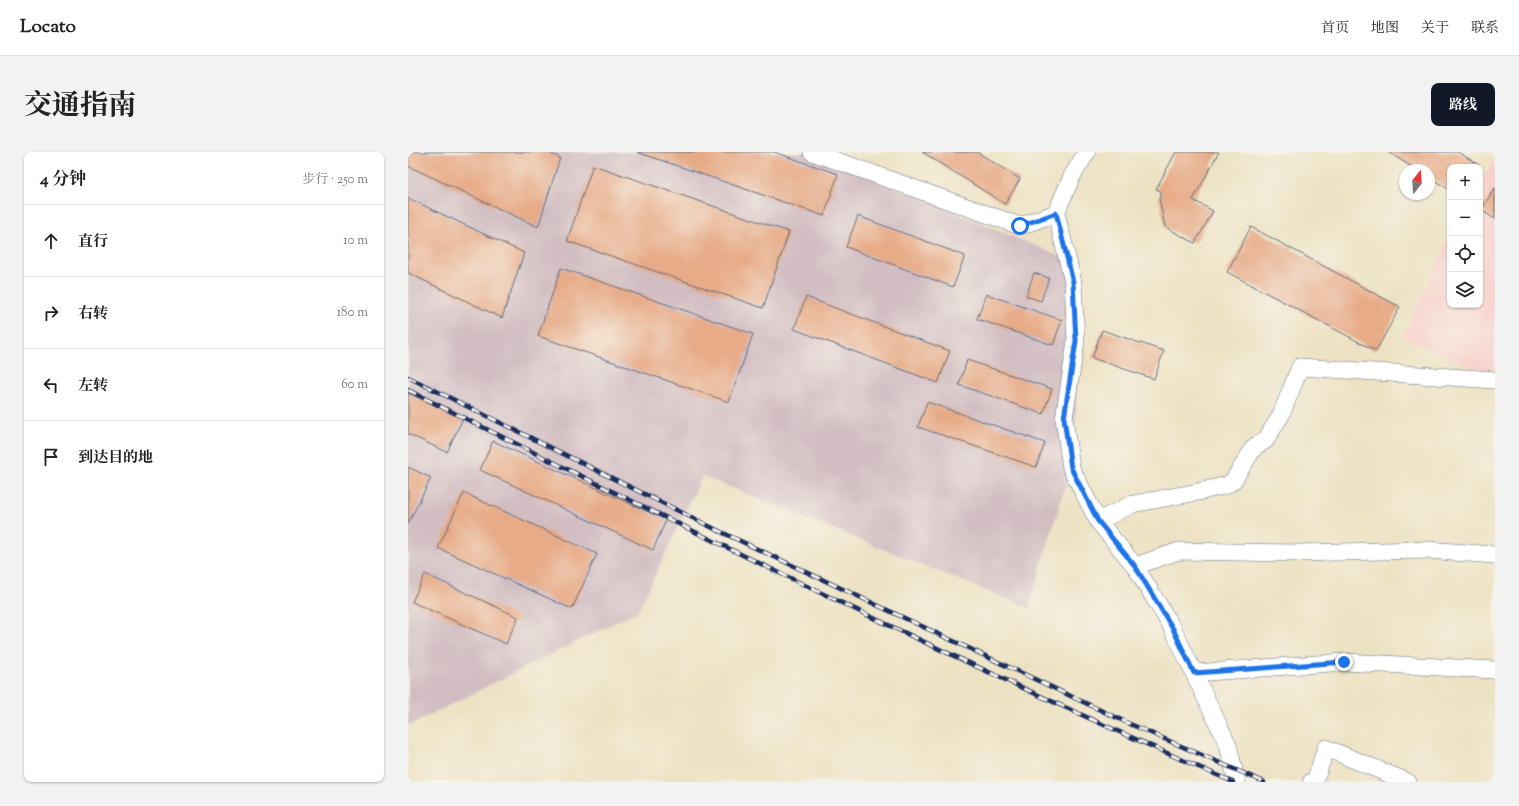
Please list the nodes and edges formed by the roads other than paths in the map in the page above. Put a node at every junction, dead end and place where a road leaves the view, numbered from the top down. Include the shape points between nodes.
1 (812, 152) edge
2 (1087, 152) edge
3 (1056, 213) junction
4 (1495, 380) edge
5 (1098, 521) junction
6 (1495, 555) edge
7 (1135, 566) junction
8 (1495, 670) edge
9 (1194, 673) junction
10 (1242, 781) edge
11 (1311, 782) edge
12 (1408, 782) edge

1 - 3 street via 1020,226
2 - 3 street via 1072,176
3 - 5 street via 1073,282 1076,341 1064,418 1071,468
4 - 5 street via 1300,367 1277,421 1265,441 1255,446 1234,481 1198,492 1133,504
5 - 7 street
6 - 7 street via 1426,550 1296,554 1179,551
7 - 9 street via 1173,629
8 - 9 street via 1344,662
9 - 10 street
11 - 12 street via 1314,781 1326,748

